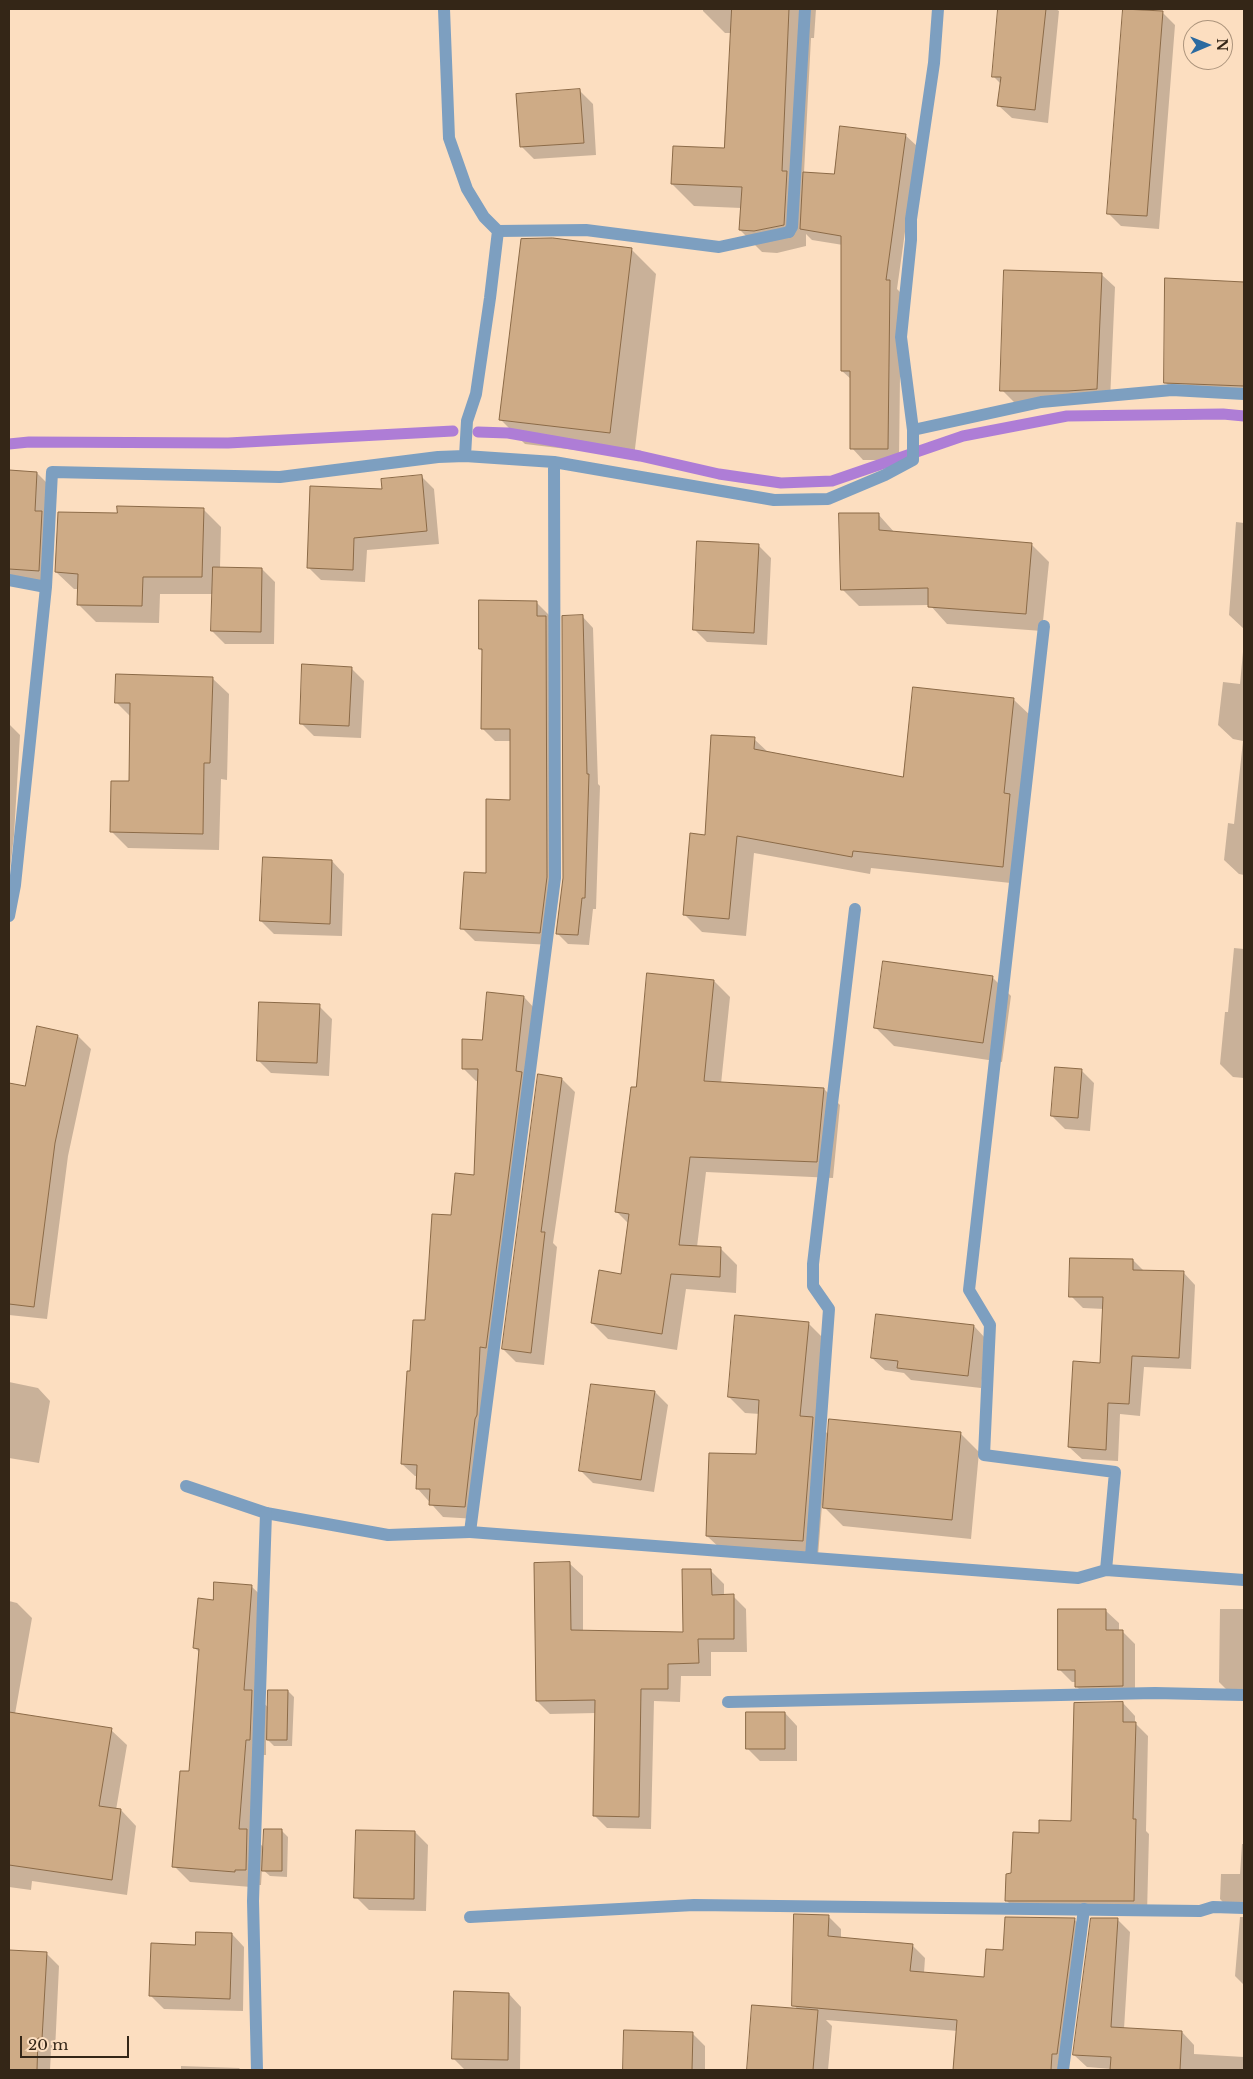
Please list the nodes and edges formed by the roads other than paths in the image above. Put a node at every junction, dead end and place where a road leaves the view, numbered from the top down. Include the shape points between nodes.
1 (444, 9) edge
2 (805, 9) edge
3 (938, 9) edge
4 (498, 232) junction
5 (1244, 394) edge
6 (913, 430) junction
7 (465, 456) junction
8 (554, 462) junction
9 (9, 580) edge
10 (46, 587) junction
11 (1044, 626) dead end
12 (855, 909) dead end
13 (9, 916) edge
14 (186, 1486) dead end
15 (266, 1513) junction
16 (470, 1532) junction
17 (811, 1557) junction
18 (1106, 1570) junction
19 (1244, 1580) edge
20 (1244, 1695) edge
21 (728, 1702) dead end
22 (1244, 1908) edge
23 (1084, 1909) junction
24 (470, 1917) dead end
25 (257, 2070) edge
26 (1063, 2070) edge

1 - 4 street via 449,138 467,189 484,217
2 - 4 street via 792,227 789,232 719,247 586,230
3 - 6 street via 934,63 911,219 901,337
4 - 7 street via 476,394 467,421
5 - 6 street via 1172,390 1041,402
6 - 8 street via 913,460 828,499 774,500
7 - 8 street
7 - 10 street via 280,477 52,472
8 - 16 street via 555,878
9 - 10 street
10 - 13 street via 16,885
11 - 18 street via 969,1290 990,1325 984,1455 1115,1472
12 - 17 street via 813,1264 813,1286 829,1309
14 - 15 street
15 - 16 street via 388,1535
15 - 25 street via 253,1901
16 - 17 street
17 - 18 street via 1078,1578
18 - 19 street
20 - 21 street via 1155,1693
22 - 23 street via 1213,1907 1200,1911
23 - 24 street via 694,1905
23 - 26 street

